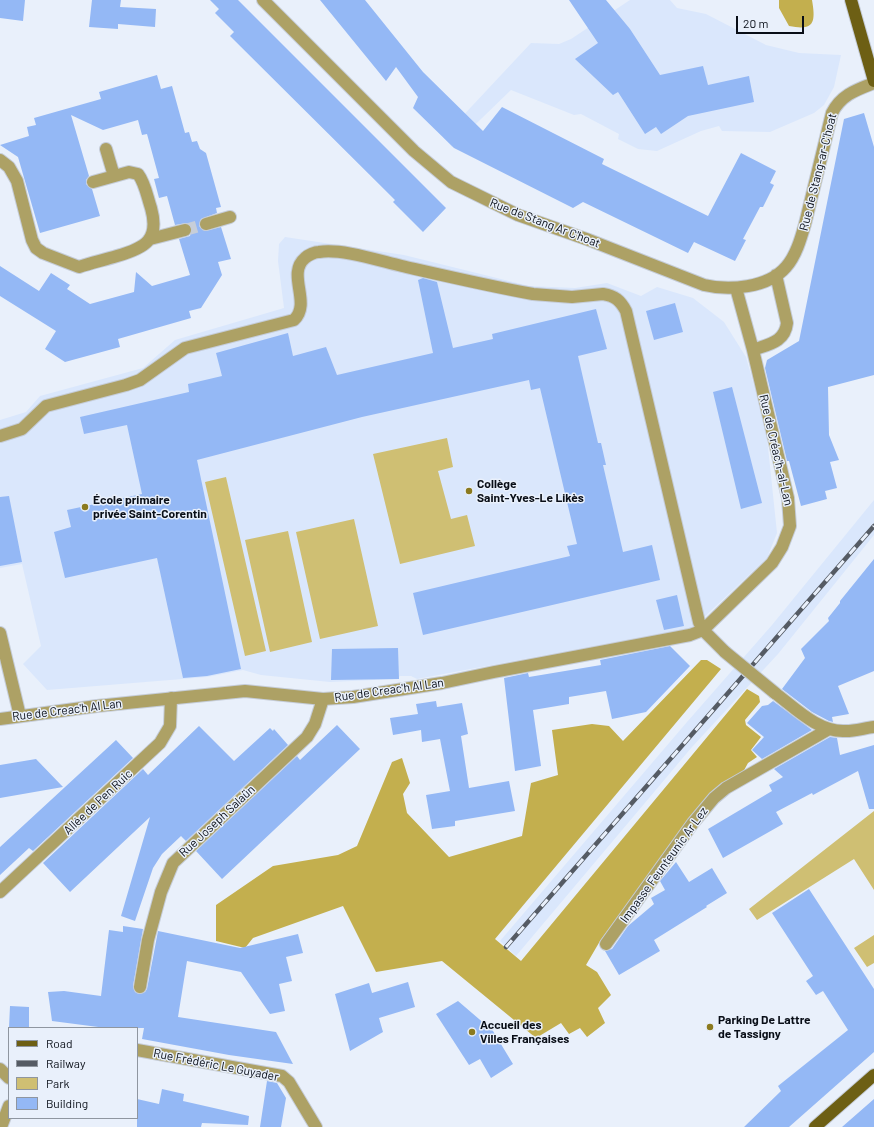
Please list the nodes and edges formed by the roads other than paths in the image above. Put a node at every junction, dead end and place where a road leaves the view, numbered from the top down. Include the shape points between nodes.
1 (263, 0) edge
2 (851, 0) edge
3 (874, 82) edge
4 (106, 149) dead end
5 (0, 160) edge
6 (114, 176) junction
7 (93, 182) dead end
8 (230, 217) dead end
9 (206, 224) tunnel mouth
10 (185, 230) tunnel mouth
11 (150, 239) junction
12 (776, 275) junction
13 (736, 288) junction
14 (753, 350) junction
15 (0, 436) edge
16 (703, 630) junction
17 (0, 633) edge
18 (171, 698) junction
19 (323, 699) junction
20 (20, 716) junction
21 (0, 719) edge
22 (874, 727) edge
23 (829, 729) junction
24 (0, 892) edge
25 (606, 944) dead end
26 (140, 987) dead end
27 (138, 1050) edge
28 (0, 1069) edge
29 (874, 1075) edge
30 (8, 1077) edge
31 (8, 1109) edge
32 (1, 1127) edge
33 (316, 1127) edge
34 (815, 1127) edge

1 - 13 street, Rue de Stang Ar C'hoat via 414,151 451,182 518,215 704,285
2 - 3 main road
3 - 12 street, Rue de Stang-ar-C'hoat via 846,96 836,105 801,236 787,266
4 - 6 street
5 - 11 street via 12,171 33,244 43,253 78,267 135,251
6 - 7 street
6 - 11 street via 129,172 140,177 153,216
8 - 9 street
10 - 11 street
12 - 13 street, Rue de Stang Ar C'hoat
12 - 14 street via 787,323 785,334 776,342
13 - 14 street, Rue de Créac'h-al-Lan
14 - 16 street, Rue de Créac'h-al-Lan via 788,498 790,526 772,563
15 - 16 street via 22,429 46,406 126,386 140,380 185,348 294,320 299,315 301,307 298,274 301,264 304,258 318,252 373,258 533,294 555,297 611,295 617,298 626,311 697,614
16 - 19 street, Rue de Creac'h Al Lan via 690,635 435,684
16 - 23 street, bridge via 725,652 775,693 805,716
17 - 20 street
18 - 19 street, Rue de Creac'h Al Lan via 245,691
18 - 20 street, Rue de Creac'h Al Lan
18 - 24 street, Allée de Pen Ruic via 170,726 160,743
19 - 26 street, Rue Joseph Salaün via 319,714 307,737 173,863 161,892 148,940
20 - 21 street, Rue de Creac'h Al Lan
22 - 23 street via 846,731
23 - 25 street, Impasse Feunteunic Ar Lez via 726,788 714,798 693,823
27 - 33 street, Rue Frédéric Le Guyader via 282,1076 289,1082
28 - 30 street
29 - 34 main road
31 - 32 street

